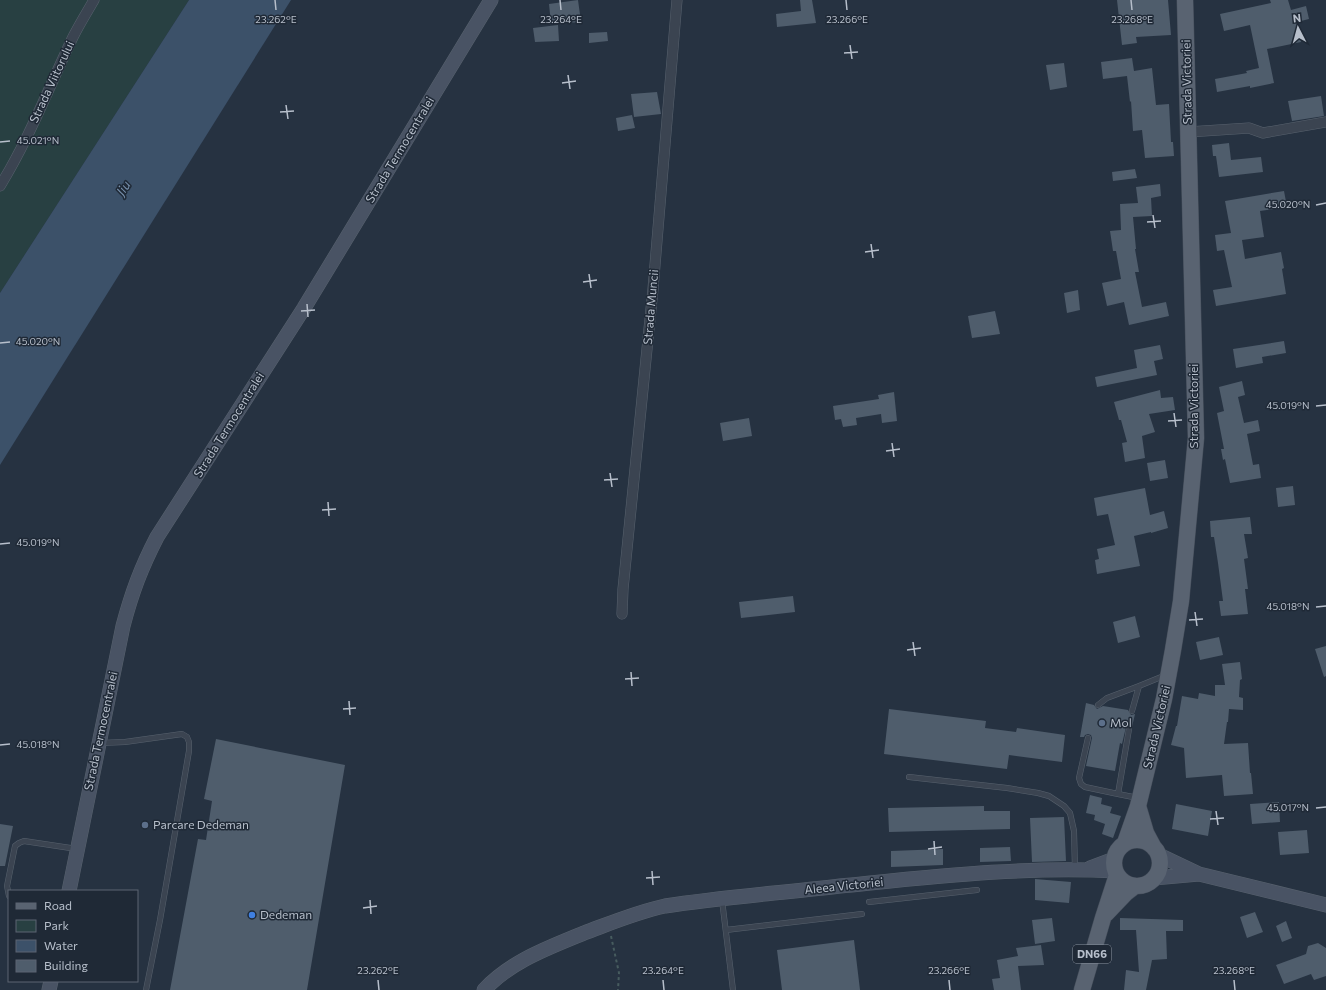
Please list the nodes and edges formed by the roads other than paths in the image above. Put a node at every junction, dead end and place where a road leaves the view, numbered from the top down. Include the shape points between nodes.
1 (94, 0) edge
2 (491, 0) edge
3 (676, 0) edge
4 (1185, 0) edge
5 (1326, 122) edge
6 (1188, 132) junction
7 (0, 186) edge
8 (622, 614) dead end
9 (1169, 674) junction
10 (1138, 686) junction
11 (1098, 706) dead end
12 (1132, 711) dead end
13 (1129, 728) dead end
14 (1088, 738) dead end
15 (99, 743) junction
16 (909, 777) dead end
17 (1118, 794) junction
18 (1139, 802) junction
19 (1125, 843) junction
20 (77, 849) junction
21 (1157, 851) junction
22 (1116, 868) junction
23 (1080, 870) junction
24 (1200, 874) junction
25 (1154, 878) junction
26 (1135, 886) junction
27 (69, 890) edge
28 (977, 890) dead end
29 (8, 891) edge
30 (722, 899) junction
31 (869, 902) dead end
32 (1326, 905) edge
33 (862, 914) dead end
34 (1103, 918) junction
35 (726, 930) junction
36 (146, 990) edge
37 (484, 990) edge
38 (733, 990) edge
39 (1082, 990) edge

1 - 7 street, Strada Viitorului via 73,36
2 - 15 street, Strada Termocentralei via 304,308 149,552 129,604
3 - 8 street, Strada Muncii via 653,289 622,589
4 - 6 main road, Strada Victoriei / DN66
5 - 6 street via 1263,134 1249,128
6 - 9 main road, Strada Victoriei / DN66 via 1196,438 1181,601
9 - 10 lane
9 - 18 main road, Strada Victoriei / DN66
10 - 11 lane via 1107,698
10 - 12 lane
13 - 17 lane
14 - 17 lane via 1079,778 1081,784
15 - 20 street, Strada Termocentralei
15 - 36 lane via 182,734 189,742
16 - 23 lane via 1007,788 1049,796 1070,813
17 - 18 lane
18 - 19 main road, Strada Victoriei / DN66
18 - 21 main road, Strada Victoriei / DN66 via 1144,827
19 - 21 main road via 1141,840
19 - 22 main road, DN66 via 1120,847
20 - 27 street, Strada Termocentralei
20 - 29 lane via 24,841 19,843 15,846
21 - 24 street
21 - 25 main road via 1159,867
22 - 23 street, Aleea Victoriei
22 - 26 main road via 1122,880
22 - 34 main road, DN66
23 - 30 street, Aleea Victoriei via 937,876
24 - 25 street
24 - 32 street
25 - 26 main road, DN66 via 1149,883
26 - 34 main road, DN66
28 - 31 lane
30 - 35 lane
30 - 37 street, Aleea Victoriei via 665,906 632,914 524,960
33 - 35 lane
34 - 39 main road, DN66
35 - 38 lane

